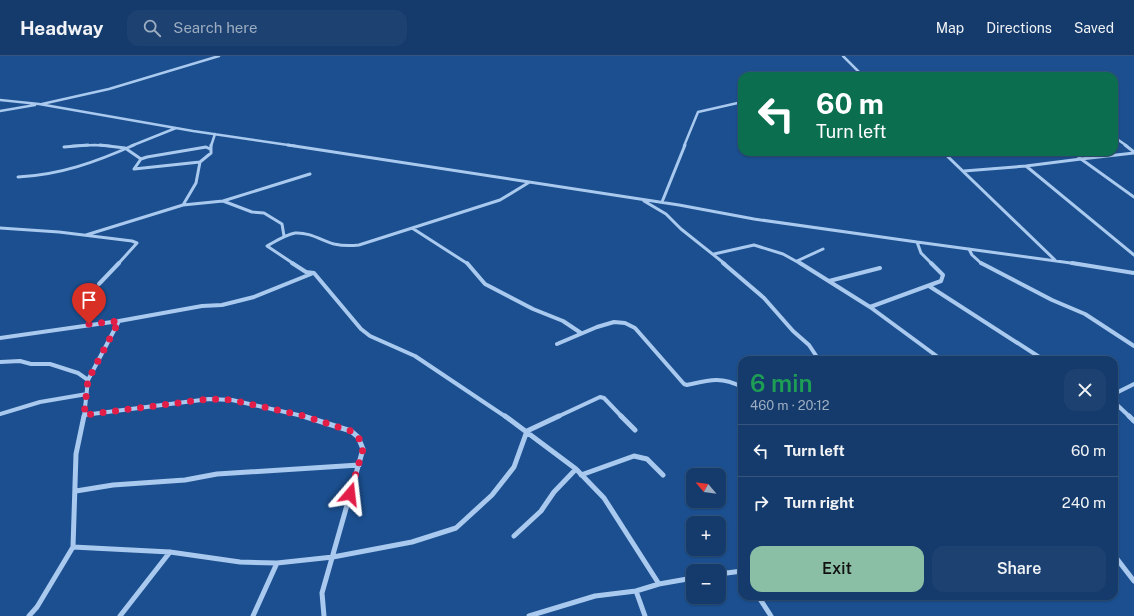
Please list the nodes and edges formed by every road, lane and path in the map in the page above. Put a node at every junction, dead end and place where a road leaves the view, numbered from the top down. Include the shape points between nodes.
1 (219, 56) edge
2 (843, 56) edge
3 (859, 72) edge
4 (0, 100) edge
5 (738, 103) edge
6 (39, 104) junction
7 (0, 111) edge
8 (176, 128) junction
9 (215, 134) junction
10 (1118, 140) edge
11 (64, 147) dead end
12 (125, 148) junction
13 (210, 148) junction
14 (1134, 153) edge
15 (1118, 155) edge
16 (947, 156) edge
17 (1078, 156) edge
18 (1108, 156) edge
19 (141, 159) junction
20 (1081, 159) junction
21 (200, 162) junction
22 (1026, 166) junction
23 (964, 171) junction
24 (310, 174) dead end
25 (18, 177) dead end
26 (528, 183) junction
27 (1134, 197) edge
28 (642, 200) junction
29 (223, 201) junction
30 (662, 202) junction
31 (183, 205) junction
32 (0, 228) edge
33 (412, 228) junction
34 (86, 235) junction
35 (284, 236) junction
36 (917, 242) junction
37 (823, 248) dead end
38 (969, 249) junction
39 (714, 254) junction
40 (1134, 255) edge
41 (797, 260) junction
42 (1055, 260) junction
43 (880, 268) dead end
44 (314, 273) junction
45 (1134, 273) edge
46 (829, 281) junction
47 (99, 284) dead end
48 (929, 286) junction
49 (870, 307) junction
50 (119, 321) junction
51 (581, 333) junction
52 (0, 338) edge
53 (557, 344) dead end
54 (1134, 346) edge
55 (816, 356) edge
56 (937, 356) edge
57 (1038, 356) edge
58 (0, 362) edge
59 (88, 380) junction
60 (1134, 384) edge
61 (738, 385) edge
62 (1118, 392) edge
63 (87, 394) junction
64 (1118, 406) edge
65 (0, 414) edge
66 (84, 415) junction
67 (1134, 421) edge
68 (635, 430) dead end
69 (527, 431) junction
70 (359, 466) junction
71 (576, 469) junction
72 (581, 475) junction
73 (663, 475) dead end
74 (76, 491) junction
75 (514, 536) dead end
76 (73, 547) junction
77 (170, 552) junction
78 (333, 557) junction
79 (1118, 560) edge
80 (277, 564) junction
81 (738, 572) edge
82 (726, 573) edge
83 (686, 579) edge
84 (1134, 582) edge
85 (659, 584) junction
86 (636, 591) junction
87 (761, 600) edge
88 (29, 616) edge
89 (120, 616) edge
90 (253, 616) edge
91 (324, 616) edge
92 (529, 616) edge
93 (645, 616) edge
94 (771, 616) edge

1 - 6 street via 73,99
2 - 3 street
4 - 6 street
5 - 30 street via 698,112
6 - 7 street
6 - 8 street
8 - 9 street
8 - 12 street
9 - 13 street
9 - 26 street via 465,171
10 - 14 street
11 - 12 street via 95,145
12 - 19 street
12 - 25 street via 60,172
13 - 19 street
13 - 21 street via 211,152
14 - 15 street
16 - 23 street
17 - 20 street
18 - 20 street
19 - 21 street via 134,169
20 - 22 street
20 - 27 street
21 - 31 street via 196,183
22 - 23 street
22 - 40 street
23 - 42 street
24 - 29 street
26 - 28 street
26 - 33 street via 500,200
28 - 30 street
28 - 39 street via 666,214
29 - 31 street
29 - 35 street via 252,212 264,213 282,224
30 - 36 street via 754,219
31 - 34 street
32 - 34 street
33 - 35 street via 350,247 305,233
33 - 51 street via 466,262 485,284 533,309 563,321
34 - 47 street via 136,243
35 - 44 street via 266,246 306,272
36 - 38 street
36 - 48 street via 921,253 943,275 942,281
37 - 41 street
38 - 42 street
38 - 54 street via 979,262 1052,300 1086,314
39 - 41 street via 754,245
39 - 55 street via 764,298
41 - 46 street
42 - 45 street
43 - 46 street
44 - 50 street via 235,302
44 - 69 street via 344,310 370,336 415,356
46 - 49 street
48 - 49 street
48 - 57 street
49 - 56 street
50 - 52 street
50 - 59 street
51 - 53 street
51 - 61 street via 612,323 628,324 635,328 684,384 723,378
58 - 59 street via 50,364 78,373
59 - 63 street
60 - 62 street
63 - 65 street via 46,401
63 - 66 street
64 - 67 street
66 - 70 street via 209,399 232,400 304,416 351,431 358,436 363,449
66 - 74 street via 76,454
68 - 69 street via 604,398 600,397
69 - 71 street
69 - 78 street via 514,467 492,495 456,528 412,542
70 - 74 street via 217,474 185,480 113,484
70 - 78 street
71 - 72 street
71 - 75 street via 554,492 541,511
72 - 73 street via 641,455
72 - 85 street via 604,498
74 - 76 street
76 - 77 street via 90,550
76 - 88 street
77 - 80 street via 240,562
77 - 89 street
78 - 80 street
78 - 91 street via 322,593
79 - 84 street
80 - 90 street
81 - 82 street
83 - 85 street
85 - 86 street
86 - 92 street via 595,596
86 - 93 street
87 - 94 street

